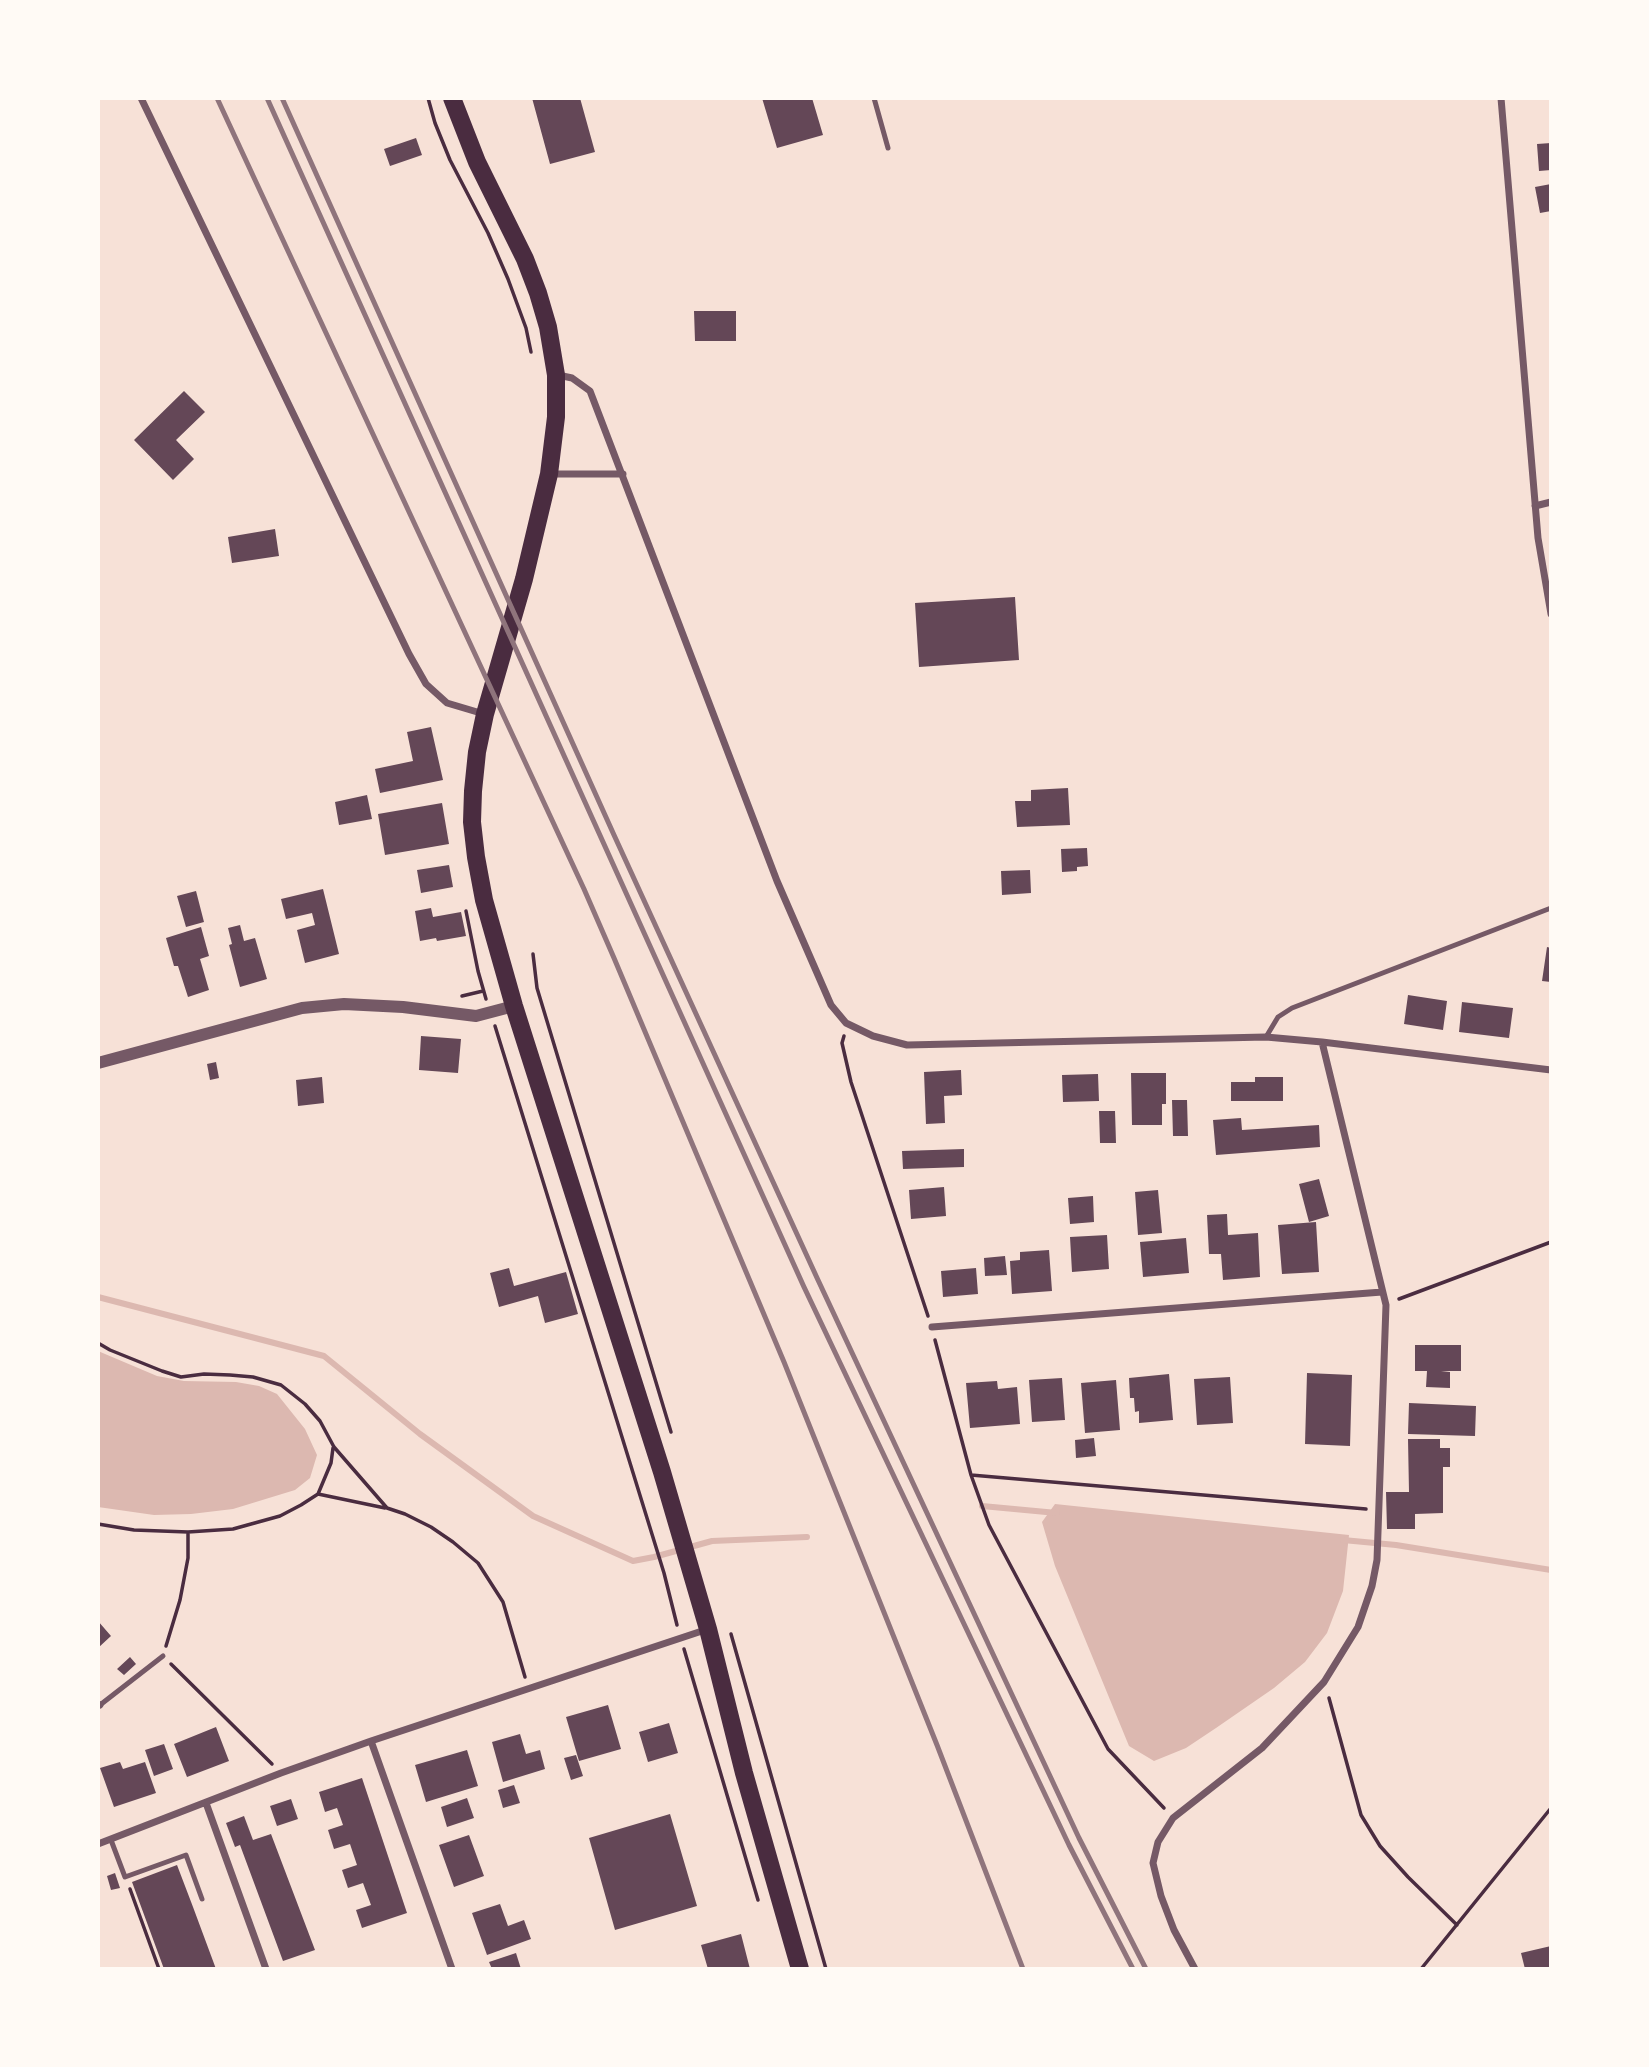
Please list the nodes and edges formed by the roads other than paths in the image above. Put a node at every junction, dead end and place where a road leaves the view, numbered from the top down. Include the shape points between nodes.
1 (141, 98) edge
2 (452, 98) edge
3 (874, 98) edge
4 (1501, 98) edge
5 (888, 148) dead end
6 (556, 375) junction
7 (549, 474) junction
8 (623, 474) junction
9 (1551, 502) edge
10 (1535, 506) junction
11 (1551, 614) edge
12 (485, 714) junction
13 (1551, 908) edge
14 (514, 1006) junction
15 (1266, 1037) junction
16 (1322, 1042) junction
17 (98, 1063) edge
18 (1551, 1070) edge
19 (1382, 1292) junction
20 (932, 1327) road end
21 (708, 1629) junction
22 (163, 1656) road end
23 (99, 1705) edge
24 (371, 1741) junction
25 (206, 1803) junction
26 (111, 1840) junction
27 (98, 1844) edge
28 (202, 1899) dead end
29 (266, 1969) edge
30 (452, 1969) edge
31 (800, 1969) edge
32 (1195, 1969) edge

1 - 12 street via 426,684 447,703
2 - 6 main road via 538,293
3 - 5 lane
4 - 10 street
6 - 7 main road
6 - 8 street via 572,378 590,391
7 - 8 street
7 - 12 main road
8 - 15 street via 777,881 831,1005 846,1023 907,1045
9 - 10 street
10 - 11 street
12 - 14 main road via 473,791 475,845 484,900
13 - 15 lane via 1292,1007 1278,1017
14 - 17 street via 476,1016 344,1004 302,1008
14 - 21 main road
15 - 16 street
16 - 18 street
16 - 19 street
19 - 20 street
19 - 32 street via 1377,1560 1358,1627 1324,1682 1262,1748 1173,1818 1158,1842 1153,1863 1161,1896
21 - 24 street
21 - 31 main road
22 - 23 lane
24 - 25 street
24 - 30 street
25 - 26 street
25 - 29 street
26 - 27 street
26 - 28 lane via 125,1877 186,1855

